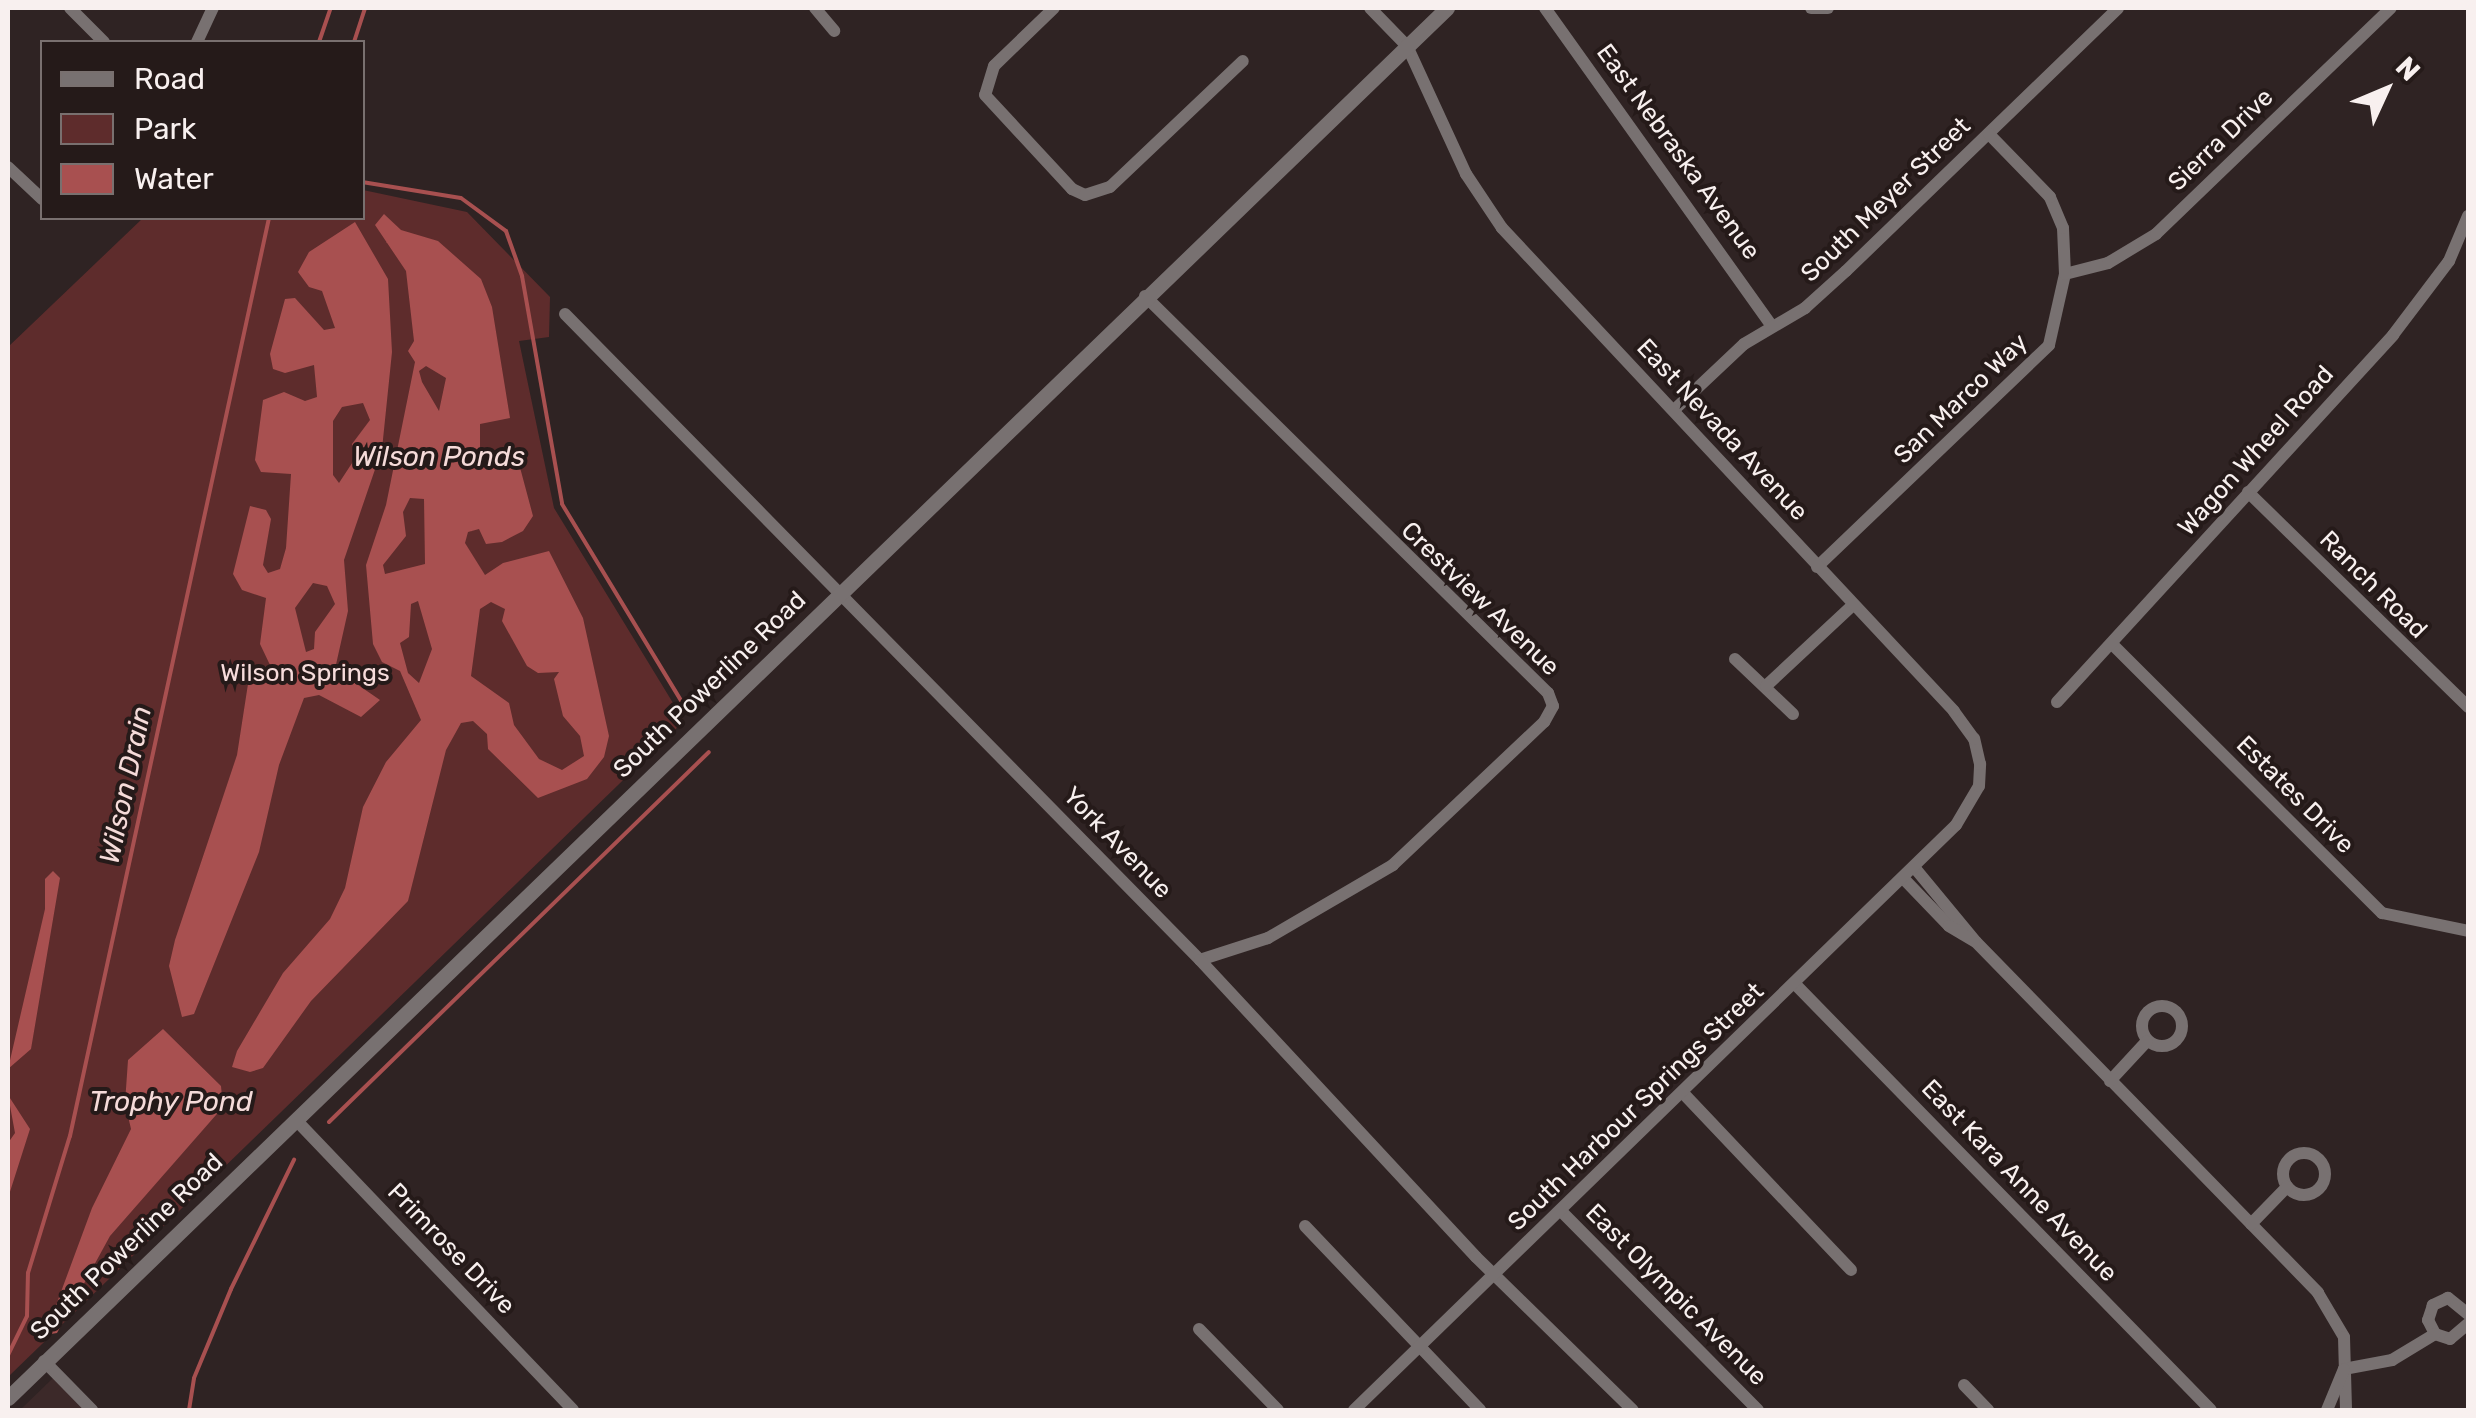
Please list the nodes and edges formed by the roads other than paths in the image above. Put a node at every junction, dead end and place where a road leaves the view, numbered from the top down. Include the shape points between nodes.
1 (70, 8) edge
2 (213, 8) edge
3 (815, 8) edge
4 (1030, 8) edge
5 (1054, 8) edge
6 (1370, 8) edge
7 (1446, 8) edge
8 (1544, 8) edge
9 (1811, 8) edge
10 (1828, 8) edge
11 (2118, 8) edge
12 (2390, 8) edge
13 (1041, 20) junction
14 (834, 30) dead end
15 (102, 40) edge
16 (198, 40) edge
17 (1407, 46) junction
18 (1243, 61) dead end
19 (1989, 134) junction
20 (8, 167) edge
21 (40, 198) edge
22 (2468, 216) edge
23 (2065, 274) junction
24 (1146, 296) junction
25 (565, 314) dead end
26 (1771, 325) junction
27 (1674, 410) junction
28 (2248, 492) junction
29 (1817, 567) junction
30 (836, 596) junction
31 (1853, 605) junction
32 (2113, 645) junction
33 (1735, 659) dead end
34 (1766, 686) junction
35 (2057, 702) dead end
36 (2468, 707) edge
37 (1794, 714) dead end
38 (1948, 834) joint
39 (1914, 867) junction
40 (1902, 878) junction
41 (2468, 932) edge
42 (1976, 942) junction
43 (1200, 960) junction
44 (1795, 984) junction
45 (2147, 1040) dead end
46 (2110, 1081) junction
47 (1683, 1093) junction
48 (296, 1120) junction
49 (2287, 1187) dead end
50 (1562, 1210) junction
51 (2251, 1224) junction
52 (1305, 1226) dead end
53 (1851, 1270) dead end
54 (1494, 1275) junction
55 (2468, 1314) edge
56 (2468, 1324) edge
57 (1199, 1328) dead end
58 (2435, 1334) junction
59 (1419, 1348) junction
60 (44, 1362) junction
61 (2344, 1369) junction
62 (1964, 1384) dead end
63 (8, 1398) edge
64 (92, 1410) edge
65 (573, 1410) edge
66 (1278, 1410) edge
67 (1354, 1410) edge
68 (1480, 1410) edge
69 (1633, 1410) edge
70 (1758, 1410) edge
71 (1988, 1410) edge
72 (2211, 1410) edge
73 (2327, 1410) edge
74 (2346, 1410) edge

1 - 15 street
2 - 16 street
3 - 14 street
4 - 13 street
5 - 13 street
6 - 17 street, East Nevada Avenue
7 - 17 street, South Powerline Road
8 - 26 street, East Nebraska Avenue
9 - 10 street
11 - 19 street, South Meyer Street
12 - 23 street, Sierra Drive via 2156,234 2108,263
13 - 18 street via 985,82 992,106 1072,189 1099,195
17 - 24 street, South Powerline Road
17 - 27 street, East Nevada Avenue via 1466,174 1502,228
19 - 23 street, San Marco Way via 2050,197 2062,228
19 - 26 street, South Meyer Street via 1805,308
20 - 21 street
22 - 28 street, Wagon Wheel Road via 2449,261 2393,334
23 - 29 street, San Marco Way via 2049,344
24 - 30 street, South Powerline Road
24 - 43 street, Crestview Avenue via 1349,504 1548,693 1553,706 1544,722 1392,865 1268,938
25 - 30 street, York Avenue
26 - 27 street, South Meyer Street
27 - 29 street, East Nevada Avenue
28 - 32 street, Wagon Wheel Road
28 - 36 street, Ranch Road
29 - 31 street, East Nevada Avenue
30 - 43 street, York Avenue via 863,612
30 - 48 street, South Powerline Road
31 - 34 street
31 - 38 street, East Nevada Avenue via 1974,739 1979,786
32 - 35 street, Wagon Wheel Road
32 - 41 street, Estates Drive via 2382,913
33 - 34 street
34 - 37 street
38 - 39 street, South Harbour Springs Street
39 - 40 street, South Harbour Springs Street
39 - 42 street
40 - 42 street via 1949,926
40 - 44 street, South Harbour Springs Street
42 - 46 street
43 - 54 street, York Avenue
44 - 47 street, South Harbour Springs Street
44 - 72 street, East Kara Anne Avenue
45 - 46 street
46 - 51 street
47 - 50 street, South Harbour Springs Street
47 - 53 street
48 - 60 street, South Powerline Road
48 - 65 street, Primrose Drive
49 - 51 street
50 - 54 street, South Harbour Springs Street
50 - 70 street, East Olympic Avenue
51 - 61 street via 2340,1322
52 - 59 street
54 - 59 street, South Harbour Springs Street
54 - 69 street, York Avenue
55 - 58 street via 2456,1299 2440,1300 2428,1320
56 - 58 street via 2458,1338
57 - 66 street
58 - 61 street via 2392,1360
59 - 67 street, South Harbour Springs Street
59 - 68 street
60 - 63 street, South Powerline Road
60 - 64 street
61 - 73 street
61 - 74 street
62 - 71 street

